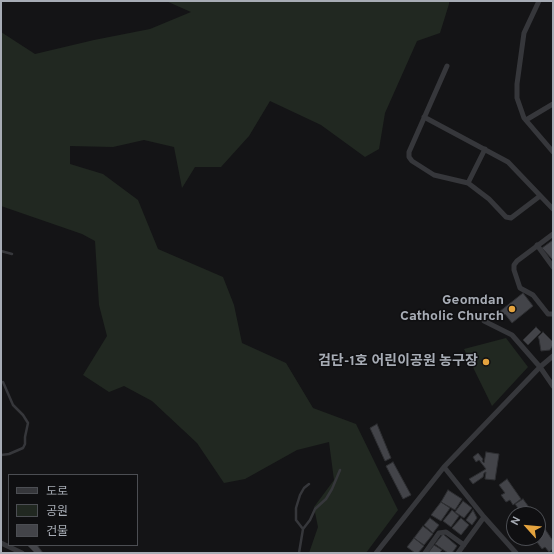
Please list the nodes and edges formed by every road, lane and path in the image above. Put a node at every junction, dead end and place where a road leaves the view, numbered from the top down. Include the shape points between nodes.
1 (539, 1) edge
2 (447, 66) dead end
3 (553, 104) edge
4 (424, 117) junction
5 (526, 120) junction
6 (485, 149) junction
7 (553, 152) edge
8 (468, 183) junction
9 (540, 196) junction
10 (553, 209) edge
11 (553, 234) edge
12 (537, 245) junction
13 (1, 251) edge
14 (12, 254) dead end
15 (553, 267) edge
16 (553, 314) edge
17 (484, 321) dead end
18 (553, 356) edge
19 (540, 367) junction
20 (4, 382) dead end
21 (553, 386) edge
22 (1, 455) edge
23 (444, 467) junction
24 (340, 470) dead end
25 (309, 484) dead end
26 (484, 517) junction
27 (303, 529) junction
28 (1, 543) edge
29 (464, 545) junction
30 (512, 552) edge
31 (22, 553) edge
32 (299, 553) edge
33 (376, 553) edge
34 (424, 553) edge
35 (458, 553) edge

1 - 5 street via 524,33 517,84 517,98
2 - 4 street
3 - 5 street
4 - 6 street
4 - 8 street via 409,152 409,158 434,175
5 - 7 street
6 - 8 street
6 - 9 street via 508,162
8 - 9 street via 489,199 506,218 511,218
9 - 10 street
11 - 12 street
12 - 15 street
12 - 16 street via 517,260 514,270 520,288 533,294 548,314
13 - 14 lane
17 - 19 street via 512,335
18 - 19 street
19 - 21 street
19 - 23 street
20 - 22 lane via 13,405 28,423 23,448
23 - 26 street
23 - 33 street
24 - 27 lane via 326,499 315,509
25 - 27 lane via 300,495 296,508 296,520
26 - 29 street
26 - 30 street
27 - 32 lane
28 - 31 street
29 - 34 street via 446,532 439,533
29 - 35 street

